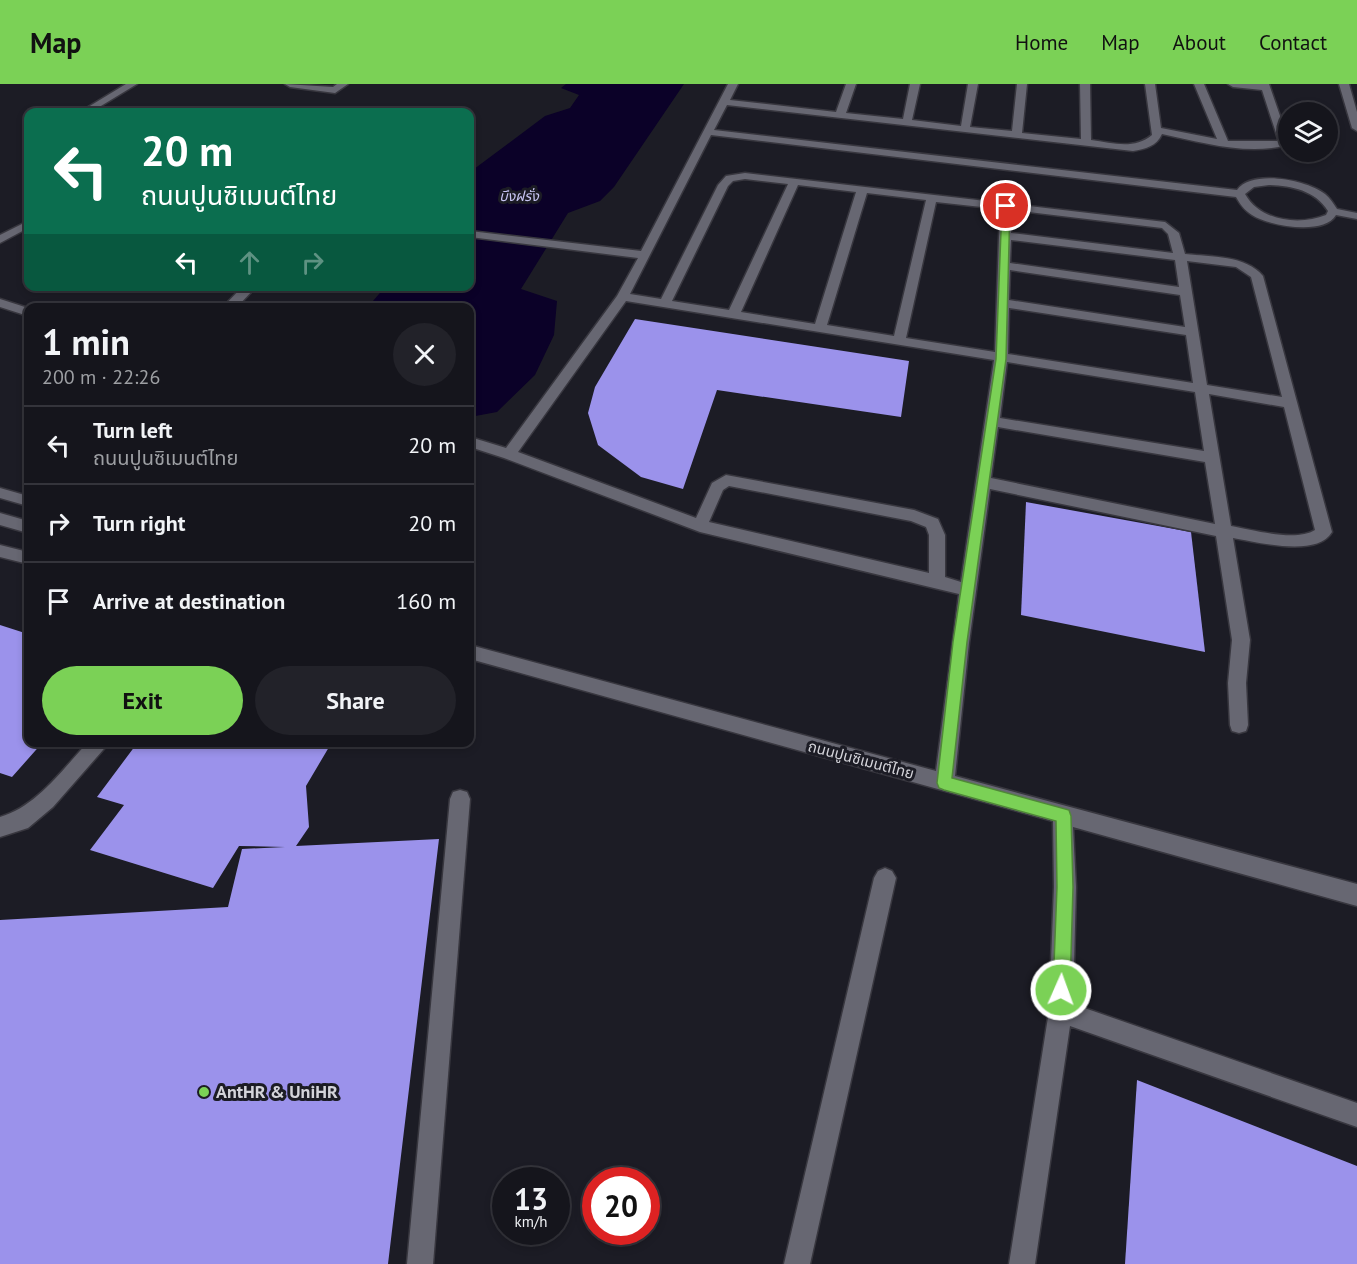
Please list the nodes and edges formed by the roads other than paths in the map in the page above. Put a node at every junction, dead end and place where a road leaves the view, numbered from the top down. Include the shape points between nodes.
1 (132, 84) edge
2 (290, 84) edge
3 (343, 84) edge
4 (733, 84) edge
5 (851, 84) edge
6 (915, 84) edge
7 (973, 84) edge
8 (1022, 84) edge
9 (1085, 84) edge
10 (1150, 84) edge
11 (1199, 84) edge
12 (1233, 84) edge
13 (1344, 84) edge
14 (1264, 86) edge
15 (725, 102) junction
16 (92, 108) edge
17 (840, 115) junction
18 (907, 122) junction
19 (965, 128) junction
20 (1357, 128) edge
21 (1156, 130) junction
22 (710, 132) junction
23 (1017, 134) junction
24 (1086, 142) junction
25 (1224, 143) junction
26 (795, 181) junction
27 (863, 188) junction
28 (1240, 194) junction
29 (932, 196) junction
30 (1006, 206) junction
31 (1333, 211) junction
32 (1357, 216) edge
33 (24, 226) edge
34 (474, 234) edge
35 (1005, 236) junction
36 (0, 240) edge
37 (645, 255) junction
38 (1180, 256) junction
39 (1004, 266) junction
40 (247, 291) edge
41 (1186, 292) junction
42 (623, 297) junction
43 (0, 303) edge
44 (233, 303) edge
45 (665, 303) junction
46 (1003, 303) junction
47 (24, 311) edge
48 (734, 314) junction
49 (820, 327) junction
50 (1192, 332) junction
51 (899, 341) junction
52 (1001, 359) junction
53 (1201, 389) junction
54 (1290, 403) junction
55 (992, 421) junction
56 (474, 443) edge
57 (508, 454) junction
58 (1213, 458) junction
59 (983, 483) junction
60 (0, 493) edge
61 (24, 500) edge
62 (0, 519) edge
63 (24, 526) edge
64 (700, 526) junction
65 (1222, 531) junction
66 (0, 551) edge
67 (24, 557) edge
68 (937, 581) junction
69 (967, 590) junction
70 (474, 653) edge
71 (1239, 725) dead end
72 (96, 747) edge
73 (944, 783) junction
74 (460, 799) dead end
75 (1063, 816) junction
76 (0, 827) edge
77 (885, 878) dead end
78 (1357, 895) edge
79 (1061, 1011) junction
80 (1357, 1115) edge
81 (420, 1264) edge
82 (797, 1264) edge
83 (1022, 1264) edge

1 - 16 street
2 - 3 street via 336,90
4 - 15 street
5 - 17 street
6 - 18 street
7 - 19 street
8 - 23 street
9 - 24 street
10 - 21 street
11 - 25 street
12 - 14 street
13 - 20 street
14 - 25 street via 1279,122 1283,139 1280,144
15 - 17 street
15 - 22 street
17 - 18 street
18 - 19 street
19 - 23 street
21 - 24 street via 1153,141 1133,148
21 - 25 street
22 - 28 street
22 - 37 street
23 - 24 street
26 - 27 street
26 - 45 street via 730,178
26 - 48 street
27 - 29 street
27 - 49 street
28 - 31 street via 1249,184 1286,183 1323,197
28 - 31 street via 1250,209 1277,221 1322,222
29 - 30 street
29 - 51 street
30 - 35 street
30 - 38 street via 1165,225 1173,233
31 - 32 street
33 - 36 street
34 - 37 street
35 - 38 street
35 - 39 street
37 - 42 street
38 - 41 street
38 - 54 street via 1238,264 1257,276
39 - 41 street
39 - 46 street
40 - 44 street
41 - 50 street
42 - 45 street
42 - 57 street
43 - 47 street
45 - 48 street
46 - 50 street
46 - 52 street
48 - 49 street
49 - 51 street
50 - 53 street
51 - 52 street
52 - 53 street
52 - 55 street
53 - 54 street
53 - 58 street
54 - 65 street via 1324,532 1313,539 1291,541
55 - 58 street
55 - 59 street
56 - 57 street
57 - 64 street
58 - 65 street
59 - 65 street
59 - 69 street
60 - 61 street
62 - 63 street
64 - 68 street
64 - 68 street via 717,487 726,480 914,516 932,523 937,536
65 - 71 street via 1241,640
66 - 67 street
68 - 69 street
69 - 73 street
70 - 73 street, ถนนปูนซิเมนต์ไทย
72 - 76 street via 21,821
73 - 75 street, ถนนปูนซิเมนต์ไทย
74 - 81 street
75 - 78 street, ถนนปูนซิเมนต์ไทย
75 - 79 street
77 - 82 street
79 - 80 street
79 - 83 street

